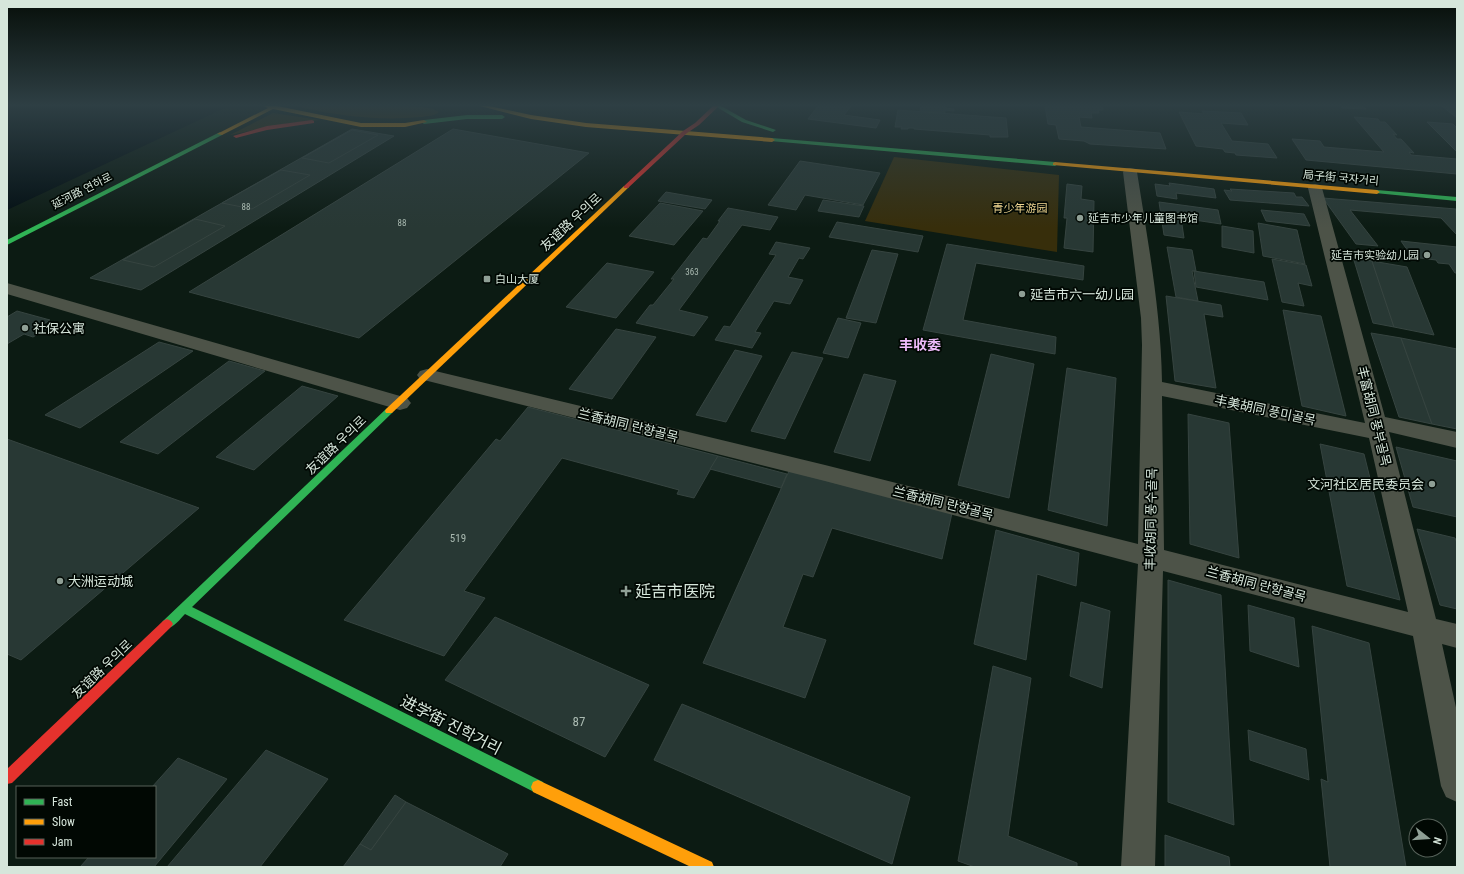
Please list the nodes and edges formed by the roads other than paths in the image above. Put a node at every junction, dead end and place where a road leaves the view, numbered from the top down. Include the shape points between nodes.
1 (177, 147) edge
2 (194, 147) edge
3 (200, 147) edge
4 (668, 147) edge
5 (849, 147) edge
6 (959, 147) edge
7 (184, 152) junction
8 (1192, 166) dead end
9 (1130, 172) junction
10 (1315, 188) junction
11 (1457, 199) edge
12 (7, 233) edge
13 (7, 243) edge
14 (7, 288) edge
15 (427, 375) junction
16 (1152, 387) junction
17 (400, 403) junction
18 (1378, 428) junction
19 (1457, 440) edge
20 (1151, 557) junction
21 (184, 608) junction
22 (1425, 628) junction
23 (1457, 636) edge
24 (7, 778) edge
25 (1457, 786) edge
26 (706, 867) edge
27 (1138, 867) edge

1 - 12 main road, 延河路 연하로
2 - 7 main road, 延河路 연하로
3 - 7 main road
4 - 15 main road, 友谊路 우의로
5 - 9 main road, 局子街 국자거리
6 - 8 main road
7 - 13 main road, 延河路 연하로
9 - 10 main road, 局子街 국자거리
9 - 16 street, 丰收胡同 풍수골목 via 1150,318
10 - 11 main road, 局子街 국자거리
10 - 18 street, 丰富胡同 풍부골목
14 - 17 street
15 - 17 main road, 友谊路 우의로
15 - 20 street, 兰香胡同 란향골목
16 - 18 street, 丰美胡同 풍미골목
16 - 20 street, 丰收胡同 풍수골목
17 - 21 main road, 友谊路 우의로
18 - 19 street, 丰美胡同 풍미골목
18 - 22 street, 丰富胡同 풍부골목
20 - 22 street, 兰香胡同 란향골목
20 - 27 street, 丰收胡同 풍수골목
21 - 24 main road, 友谊路 우의로
21 - 26 main road, 进学街 진학거리 via 584,810
22 - 23 street, 兰香胡同 란향골목
22 - 25 street, 丰富胡同 풍부골목

